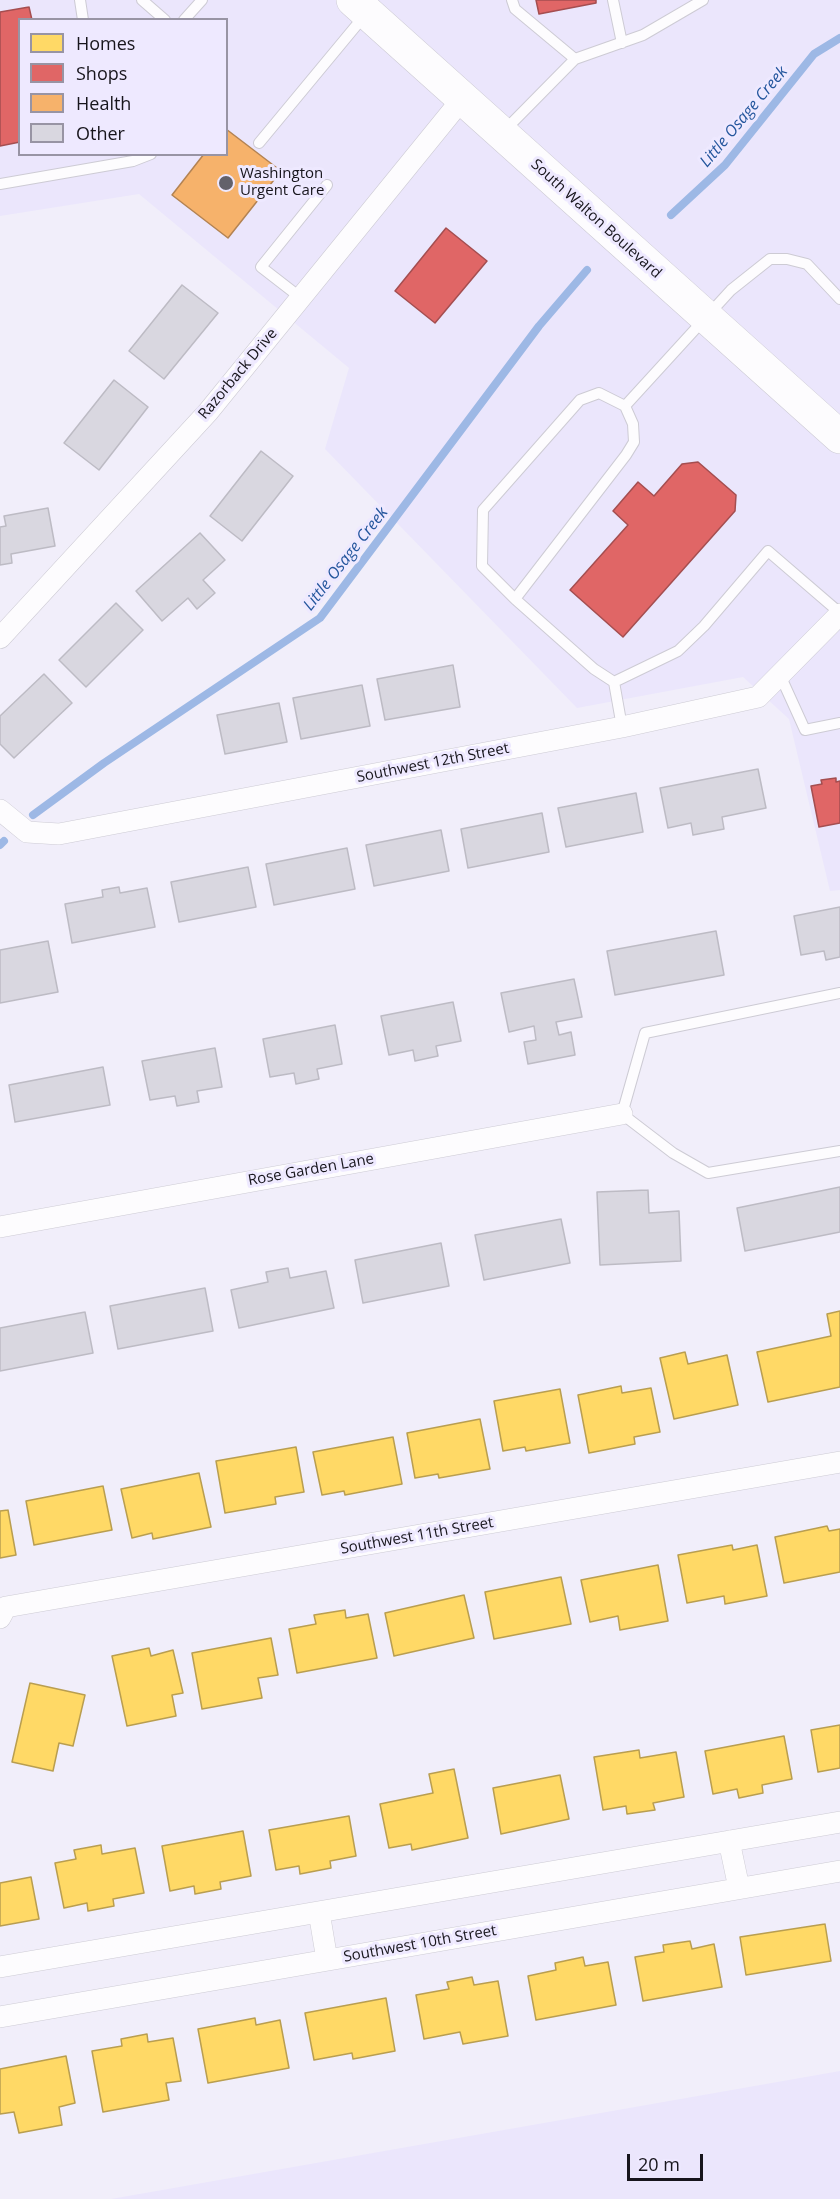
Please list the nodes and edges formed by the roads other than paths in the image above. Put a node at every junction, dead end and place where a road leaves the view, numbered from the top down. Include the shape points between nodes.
1 (80, 0) edge
2 (142, 0) edge
3 (202, 0) edge
4 (512, 0) edge
5 (613, 0) edge
6 (703, 0) edge
7 (360, 6) edge
8 (83, 18) edge
9 (163, 18) edge
10 (186, 18) edge
11 (622, 43) junction
12 (574, 59) junction
13 (463, 98) junction
14 (501, 133) junction
15 (259, 143) dead end
16 (146, 156) edge
17 (109, 160) edge
18 (0, 184) edge
19 (327, 185) dead end
20 (301, 298) junction
21 (840, 299) edge
22 (706, 317) junction
23 (625, 406) junction
24 (840, 437) edge
25 (515, 599) junction
26 (840, 614) edge
27 (0, 638) edge
28 (780, 675) junction
29 (614, 682) junction
30 (840, 723) edge
31 (622, 727) junction
32 (0, 810) edge
33 (840, 993) edge
34 (622, 1114) junction
35 (840, 1151) edge
36 (0, 1227) edge
37 (840, 1462) edge
38 (0, 1618) edge
39 (840, 1822) edge
40 (729, 1841) junction
41 (840, 1871) edge
42 (739, 1888) junction
43 (319, 1912) junction
44 (327, 1960) junction
45 (0, 1967) edge
46 (0, 2017) edge

1 - 8 lane
2 - 9 lane
3 - 10 lane
4 - 12 lane via 515,9
5 - 11 lane
6 - 11 lane
7 - 13 main road, South Walton Boulevard
7 - 15 lane
11 - 12 lane
12 - 14 lane
13 - 14 main road, South Walton Boulevard
13 - 20 street, Razorback Drive
14 - 22 main road, South Walton Boulevard
16 - 17 lane via 133,161
17 - 18 lane
19 - 20 lane via 261,267
20 - 27 street, Razorback Drive via 208,412
21 - 22 lane via 807,264 770,259 731,290
22 - 23 lane
22 - 24 main road, South Walton Boulevard
23 - 25 lane via 633,424 634,442
23 - 25 lane via 599,393 580,400 483,510 482,566
25 - 29 lane
26 - 28 street, Southwest 12th Street
26 - 29 lane via 768,551 678,651
28 - 30 lane via 805,730
28 - 31 street, Southwest 12th Street via 758,697
29 - 31 lane
31 - 32 street, Southwest 12th Street via 59,834 27,832
33 - 34 lane via 645,1033
34 - 35 lane via 708,1173
34 - 36 street, Rose Garden Lane
37 - 38 street, Southwest 11th Street via 6,1608
39 - 40 street
40 - 42 street
40 - 43 street
41 - 42 street, Southwest 10th Street
42 - 44 street, Southwest 10th Street
43 - 44 street
43 - 45 street
44 - 46 street, Southwest 10th Street

